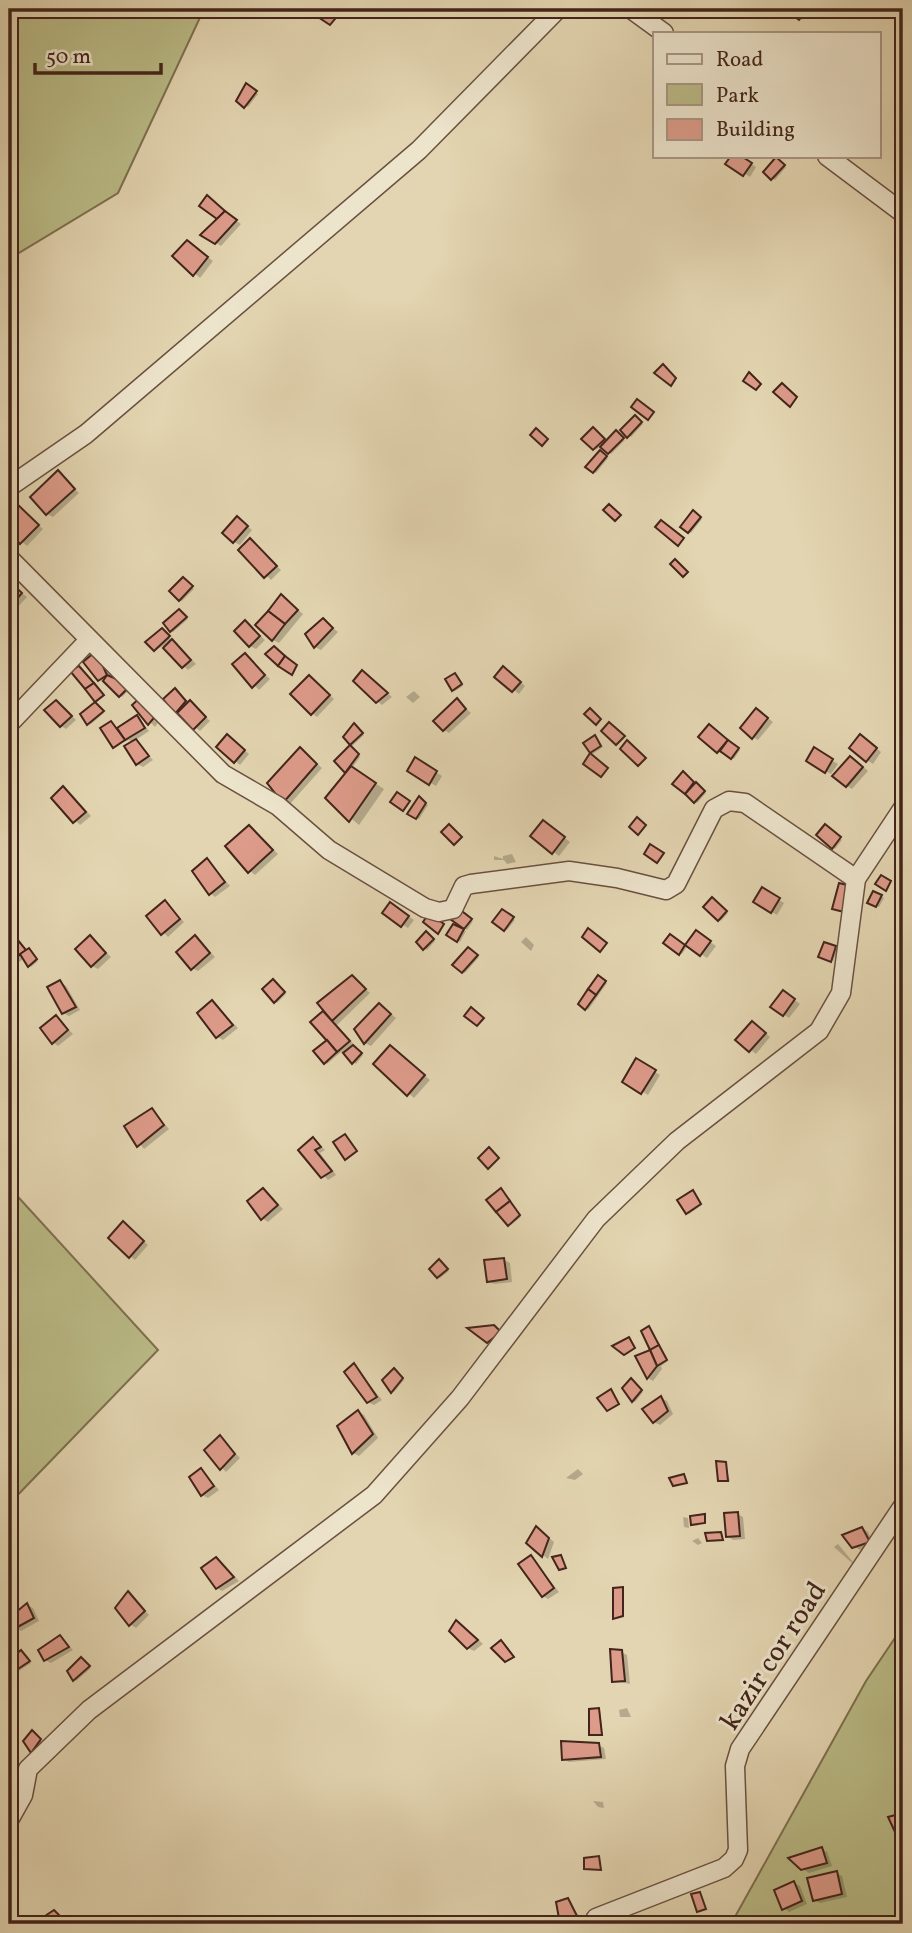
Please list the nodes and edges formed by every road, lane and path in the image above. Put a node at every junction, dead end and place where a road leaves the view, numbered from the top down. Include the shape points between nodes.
1 (558, 9) edge
2 (631, 9) edge
3 (663, 32) edge
4 (830, 158) edge
5 (903, 213) edge
6 (9, 487) edge
7 (9, 558) edge
8 (89, 640) junction
9 (9, 724) edge
10 (903, 808) edge
11 (856, 879) junction
12 (903, 1506) edge
13 (9, 1820) edge
14 (593, 1924) edge

1 - 6 street via 419,150 86,434
2 - 3 street
4 - 5 street
7 - 8 street
8 - 9 street
8 - 11 street via 223,774 278,806 329,850 425,908 453,909 464,886 471,884 569,871 666,890 676,884 713,808 729,801 745,803
10 - 11 street
11 - 13 street via 841,993 819,1031 677,1140 596,1219 460,1398 374,1495 89,1710 28,1769 23,1795
12 - 14 street, kazir cor road via 740,1749 736,1766 738,1850 734,1859 723,1868 596,1918

